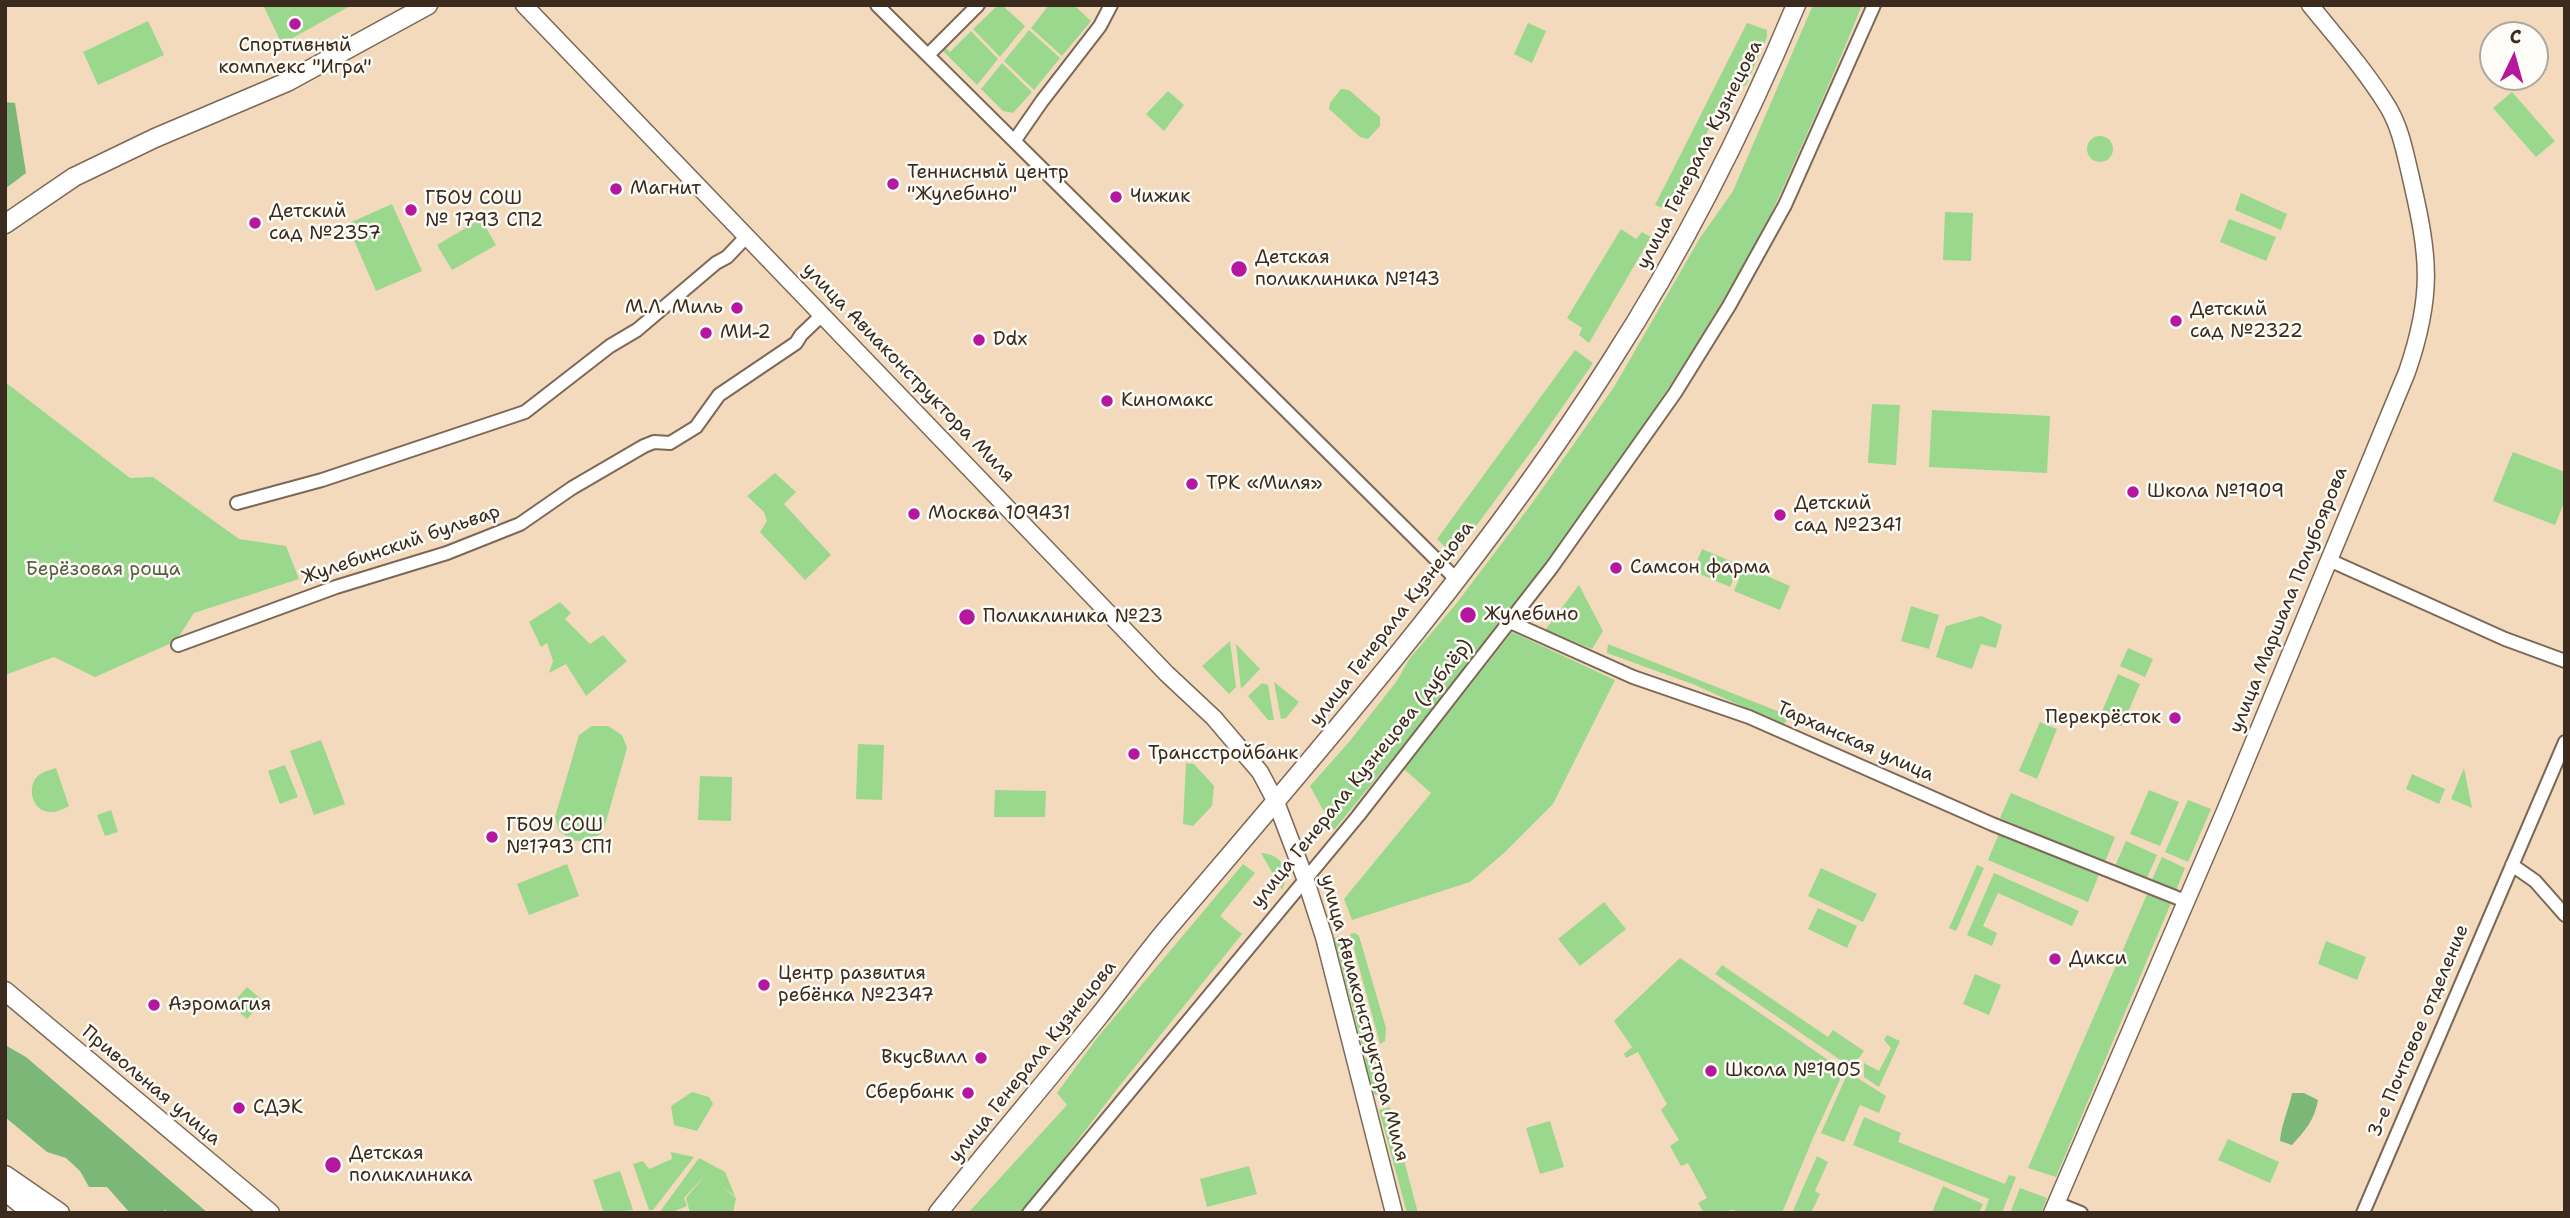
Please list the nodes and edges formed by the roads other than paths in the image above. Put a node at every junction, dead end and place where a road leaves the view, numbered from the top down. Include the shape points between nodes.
1 (428, 5) edge
2 (524, 5) edge
3 (877, 5) edge
4 (978, 5) edge
5 (1111, 5) edge
6 (1796, 5) edge
7 (1874, 5) edge
8 (2310, 5) edge
9 (928, 55) junction
10 (1015, 140) junction
11 (5, 224) edge
12 (747, 236) junction
13 (822, 314) junction
14 (237, 503) dead end
15 (2329, 560) junction
16 (1457, 580) junction
17 (1508, 621) junction
18 (178, 645) dead end
19 (2565, 661) edge
20 (2565, 742) edge
21 (1276, 802) junction
22 (2512, 865) junction
23 (1305, 878) junction
24 (2185, 901) junction
25 (2565, 915) edge
26 (5, 990) edge
27 (5, 1175) edge
28 (5, 1189) edge
29 (2054, 1208) edge
30 (34, 1213) edge
31 (60, 1213) edge
32 (271, 1213) edge
33 (938, 1213) edge
34 (1028, 1213) edge
35 (1394, 1213) edge
36 (2081, 1213) edge
37 (2363, 1213) edge

1 - 11 main road via 287,82 75,177
2 - 12 street, улица Авиаконструктора Миля
3 - 9 street
4 - 9 street
5 - 10 street
6 - 16 main road, улица Генерала Кузнецова via 1720,170 1643,310 1565,430
7 - 17 street, улица Генерала Кузнецова (дублёр) via 1785,205 1729,306 1675,393
8 - 15 street, улица Маршала Полубоярова via 2389,108 2401,136 2427,264 2415,349
9 - 10 street
10 - 16 street
12 - 13 street, улица Авиаконструктора Миля
12 - 14 street via 637,330 525,412 322,480
13 - 18 street, Жулебинский бульвар via 796,344 719,395 696,427 670,443 644,446 520,524
13 - 21 street, улица Авиаконструктора Миля via 1214,718 1260,772
15 - 19 street
15 - 24 street, улица Маршала Полубоярова
16 - 21 main road, улица Генерала Кузнецова
17 - 23 street, улица Генерала Кузнецова (дублёр)
17 - 24 street, Тарханская улица via 1633,677 1749,717 1992,824
20 - 22 street, 3-е Почтовое отделение
21 - 23 street, улица Авиаконструктора Миля
21 - 33 main road, улица Генерала Кузнецова via 1171,924
22 - 25 street via 2535,881
22 - 37 street, 3-е Почтовое отделение
23 - 34 street, улица Генерала Кузнецова (дублёр)
23 - 35 street, улица Авиаконструктора Миля
24 - 29 street, улица Маршала Полубоярова
26 - 32 main road, Привольная улица
27 - 31 main road
28 - 30 highway
29 - 36 street

